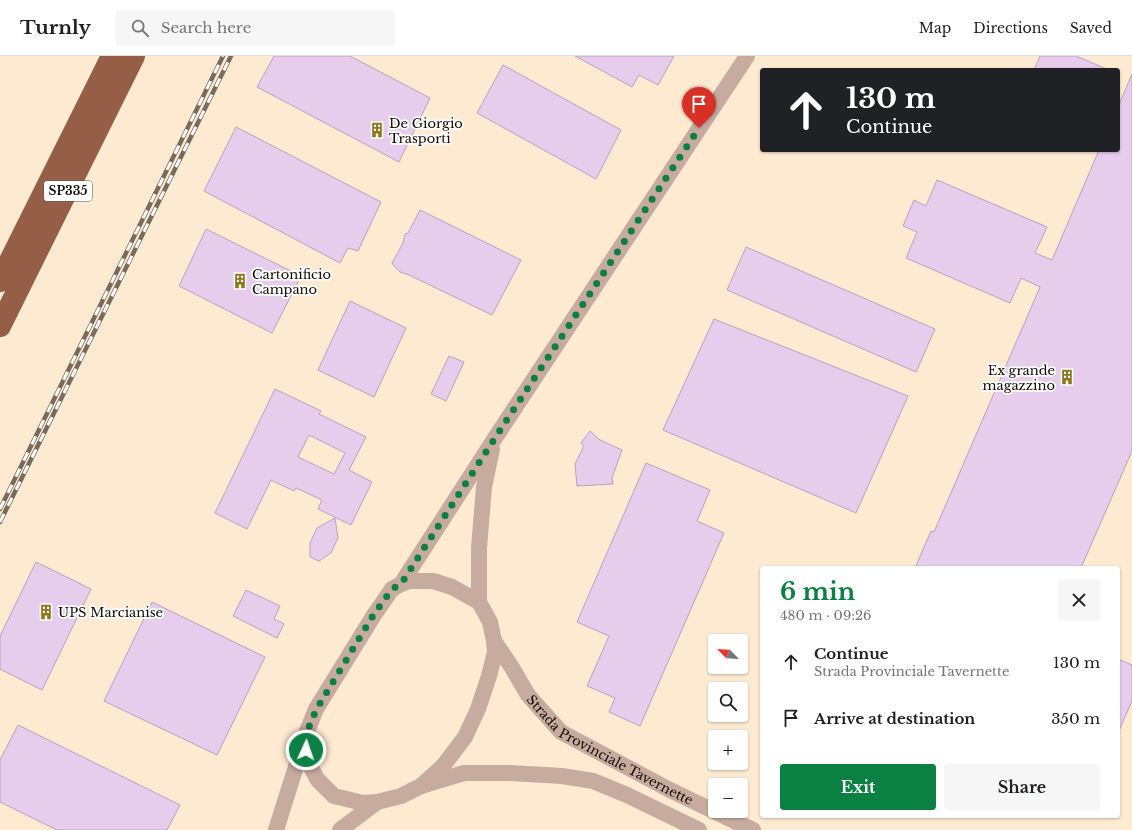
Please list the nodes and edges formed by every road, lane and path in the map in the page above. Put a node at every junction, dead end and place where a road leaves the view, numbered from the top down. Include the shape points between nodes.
1 (112, 56) edge
2 (134, 56) edge
3 (746, 56) edge
4 (0, 281) edge
5 (0, 326) edge
6 (495, 438) junction
7 (401, 584) junction
8 (479, 602) junction
9 (494, 641) junction
10 (304, 739) junction
11 (421, 786) junction
12 (377, 802) junction
13 (276, 830) edge
14 (340, 830) edge
15 (699, 830) edge
16 (753, 830) edge

1 - 4 highway, SP335
2 - 5 highway, SP335
3 - 6 street
6 - 7 street
6 - 8 street via 484,487 479,548
7 - 8 street via 410,581 433,581 456,589
7 - 10 street via 392,589 374,614 316,710
8 - 9 street via 490,622
9 - 11 street via 489,676 465,737 443,766
9 - 16 street, Strada Provinciale Tavernette via 528,695 561,732 670,790
10 - 12 street via 308,761 317,779 334,796 362,802
10 - 13 street
11 - 12 street via 401,796
11 - 15 street, Strada Provinciale Tavernette via 464,773 562,776 593,781
12 - 14 street

